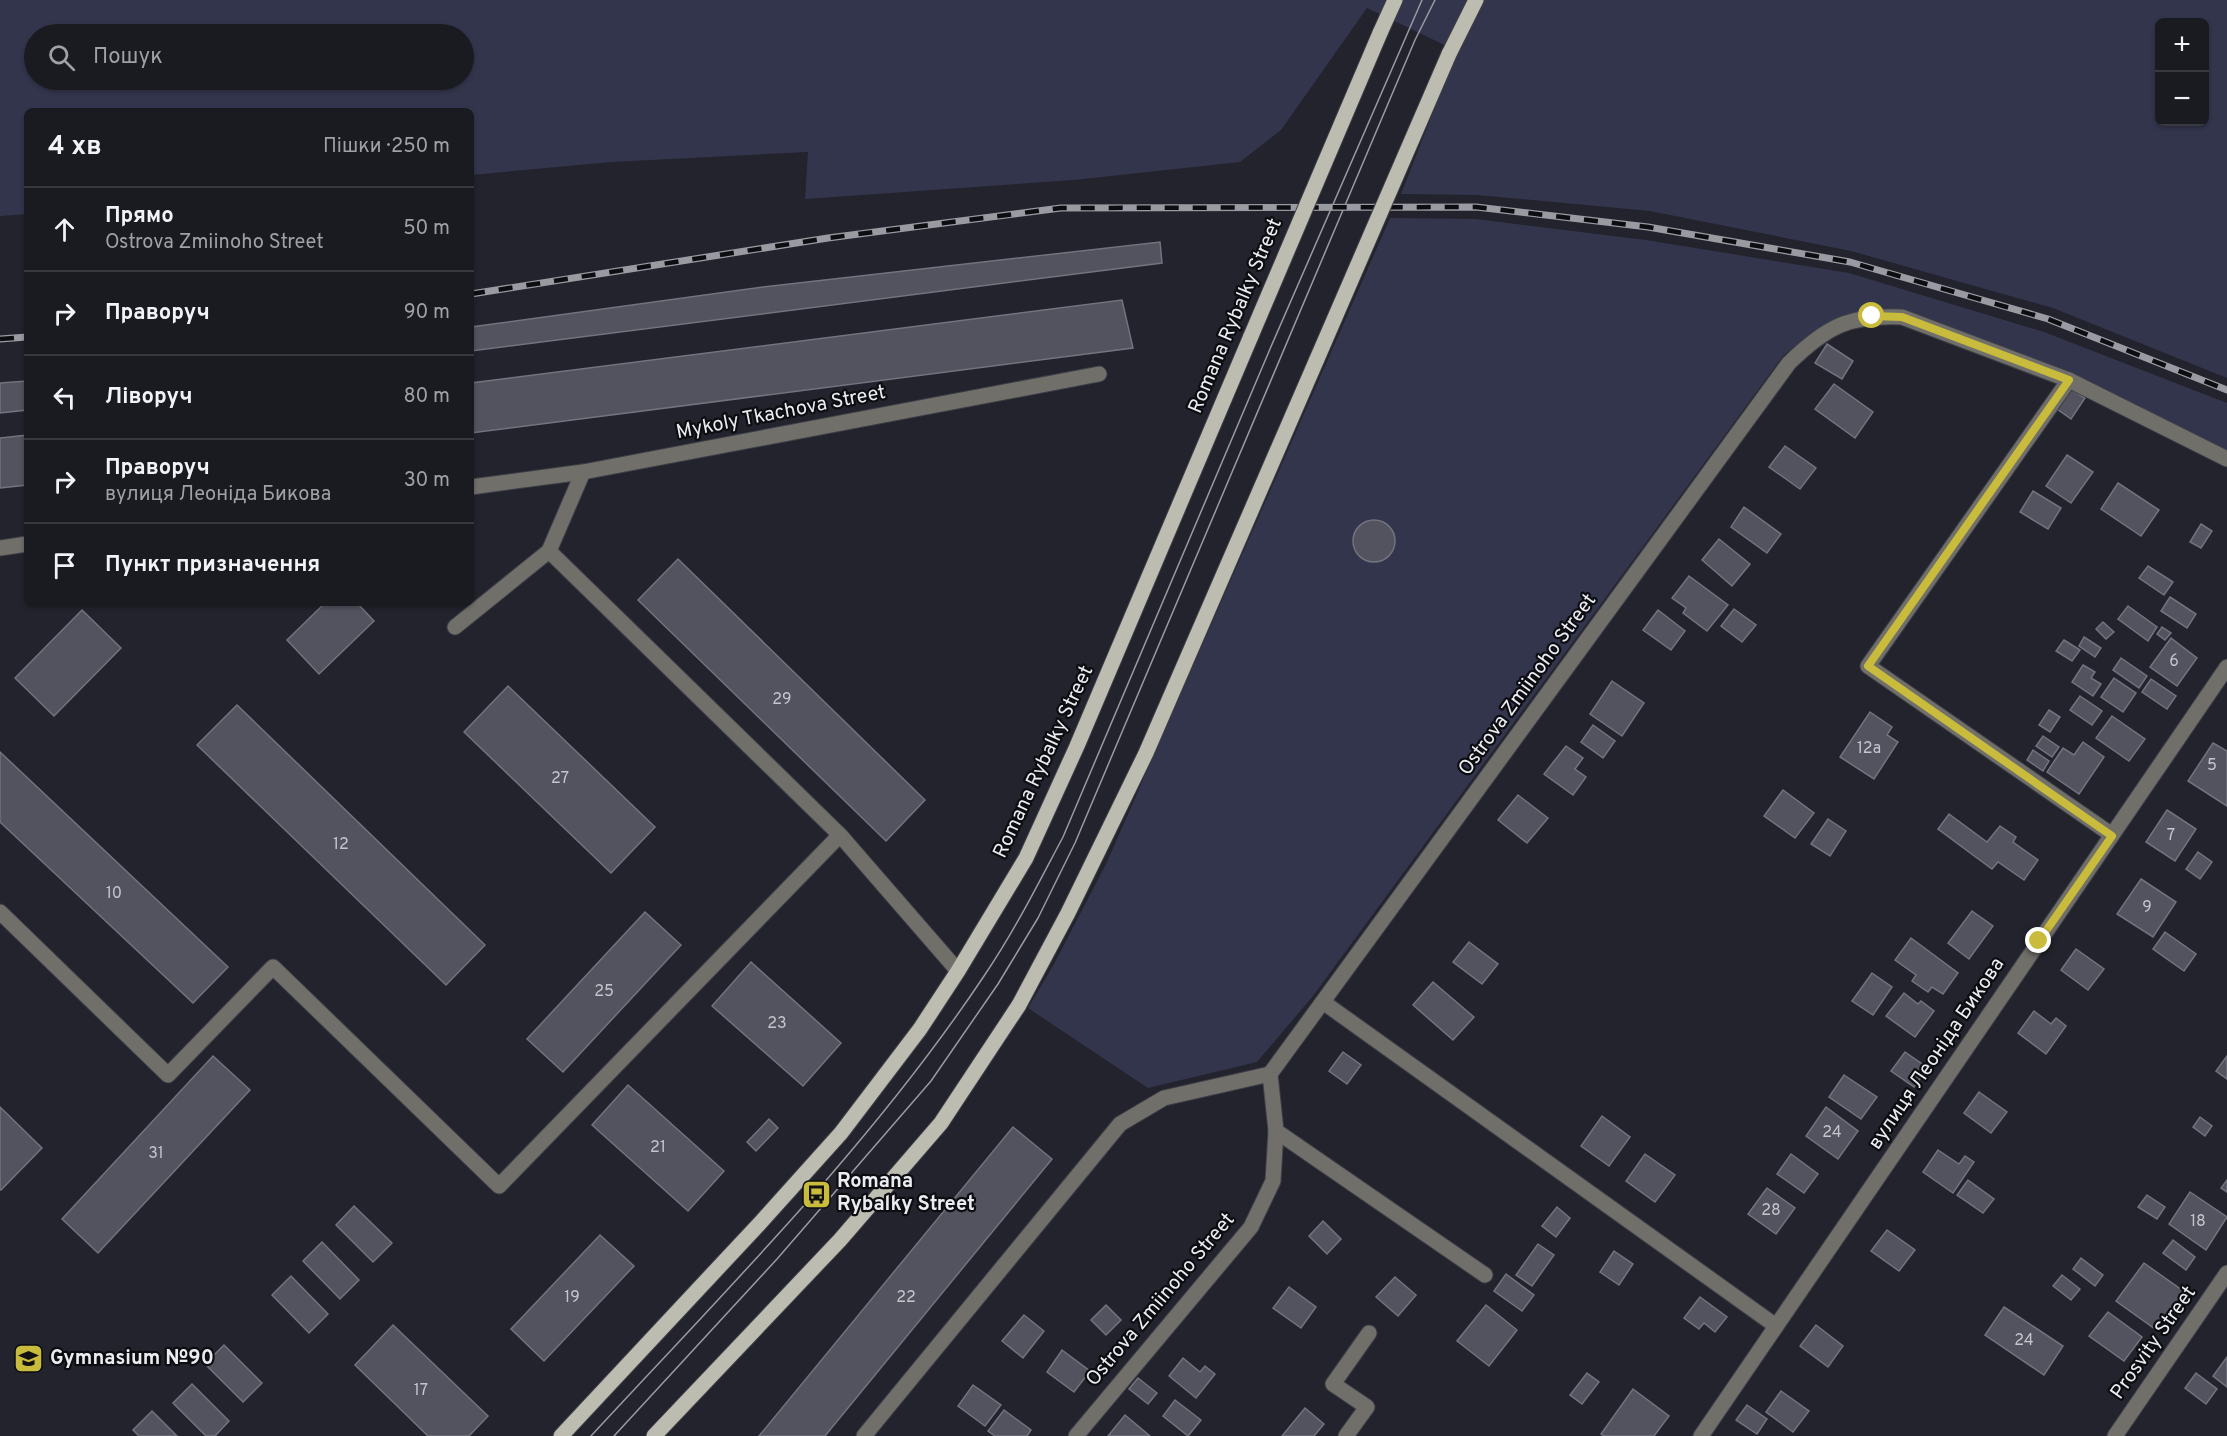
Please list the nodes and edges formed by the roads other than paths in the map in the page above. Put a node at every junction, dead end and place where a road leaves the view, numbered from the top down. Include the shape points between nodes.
1 (1395, 0) edge
2 (1476, 0) edge
3 (1099, 374) dead end
4 (2069, 380) junction
5 (2227, 459) edge
6 (584, 472) junction
7 (474, 487) edge
8 (24, 544) edge
9 (0, 548) edge
10 (549, 551) junction
11 (454, 627) dead end
12 (2227, 667) edge
13 (840, 835) junction
14 (2112, 836) junction
15 (0, 912) edge
16 (958, 971) junction
17 (1323, 1002) junction
18 (1270, 1074) junction
19 (1276, 1131) junction
20 (2227, 1273) edge
21 (1485, 1275) dead end
22 (1776, 1326) junction
23 (1369, 1333) dead end
24 (561, 1436) edge
25 (654, 1436) edge
26 (864, 1436) edge
27 (1076, 1436) edge
28 (1346, 1436) edge
29 (1701, 1436) edge
30 (2115, 1436) edge

1 - 16 main road, Romana Rybalky Street, bridge via 1063,776 1026,858
2 - 25 main road, bridge via 1449,54 1146,753 1019,1005 941,1123 840,1240
3 - 6 street, Mykoly Tkachova Street
4 - 5 street, Ostrova Zmiinoho Street
4 - 14 street via 1868,666
4 - 17 street, Ostrova Zmiinoho Street via 1902,317 1872,316 1845,322 1816,337 1789,363
6 - 7 street, Mykoly Tkachova Street
6 - 10 street
8 - 9 street
10 - 11 street
10 - 13 street
12 - 14 street, вулиця Леоніда Бикова
13 - 15 street via 499,1186 273,967 168,1075
13 - 16 street
14 - 22 street, вулиця Леоніда Бикова
16 - 24 main road, Romana Rybalky Street via 920,1029 841,1133
17 - 18 street, Ostrova Zmiinoho Street
17 - 22 street
18 - 19 street, Ostrova Zmiinoho Street
18 - 26 street via 1164,1098 1120,1124
19 - 21 street
19 - 27 street, Ostrova Zmiinoho Street via 1273,1181 1251,1227
20 - 30 street, Prosvity Street
22 - 29 street, вулиця Леоніда Бикова
23 - 28 street via 1333,1384 1367,1407

